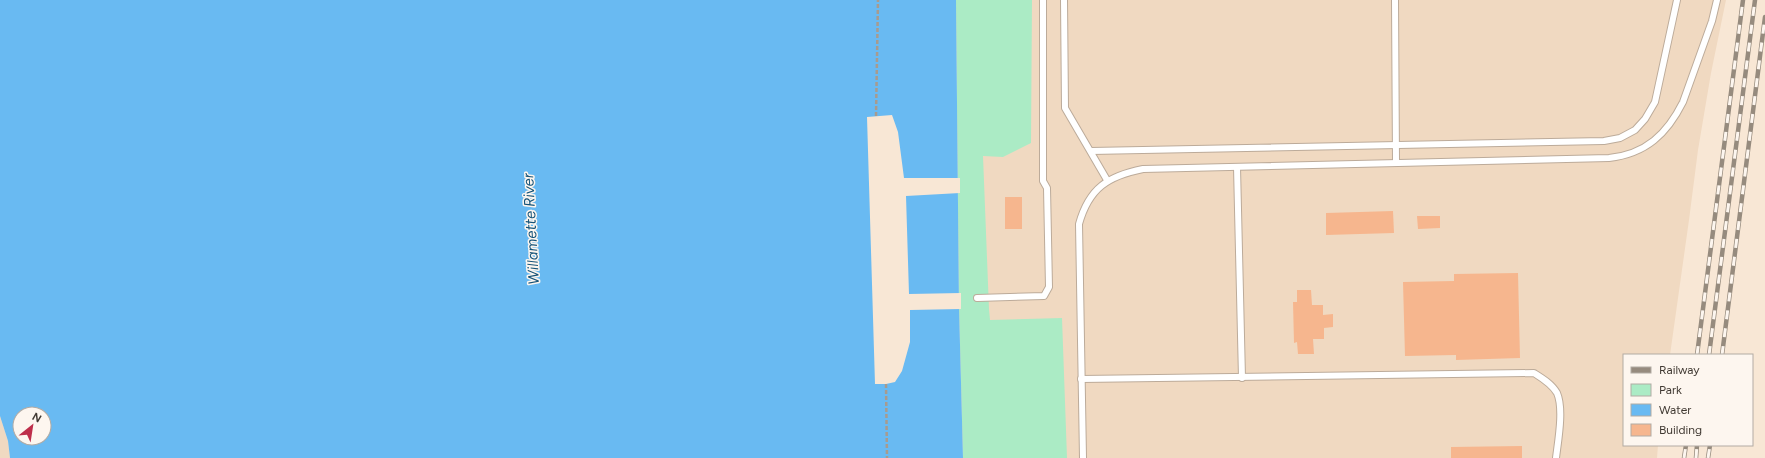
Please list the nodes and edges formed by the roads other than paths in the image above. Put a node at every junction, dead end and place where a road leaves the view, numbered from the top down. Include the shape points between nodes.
1 (1043, 0) edge
2 (1064, 0) edge
3 (1395, 0) edge
4 (1676, 0) edge
5 (1717, 0) edge
6 (1396, 146) junction
7 (1091, 151) junction
8 (1396, 163) junction
9 (1237, 167) junction
10 (1107, 180) junction
11 (977, 298) dead end
12 (1242, 378) junction
13 (1081, 379) junction
14 (1083, 458) edge
15 (1556, 458) edge

1 - 11 lane via 1043,181 1047,188 1049,287 1044,296
2 - 7 lane via 1064,108
3 - 6 lane
4 - 6 lane via 1655,102 1645,119 1634,130 1620,138 1604,141
5 - 8 lane via 1712,22 1677,114 1659,136 1634,153 1609,158
6 - 7 lane
6 - 8 lane
7 - 10 lane
8 - 9 lane
9 - 10 lane via 1143,169 1126,172
9 - 12 lane
10 - 13 lane via 1087,201 1079,224
12 - 13 lane
12 - 15 lane via 1534,373 1551,385 1557,393 1559,403
13 - 14 lane

